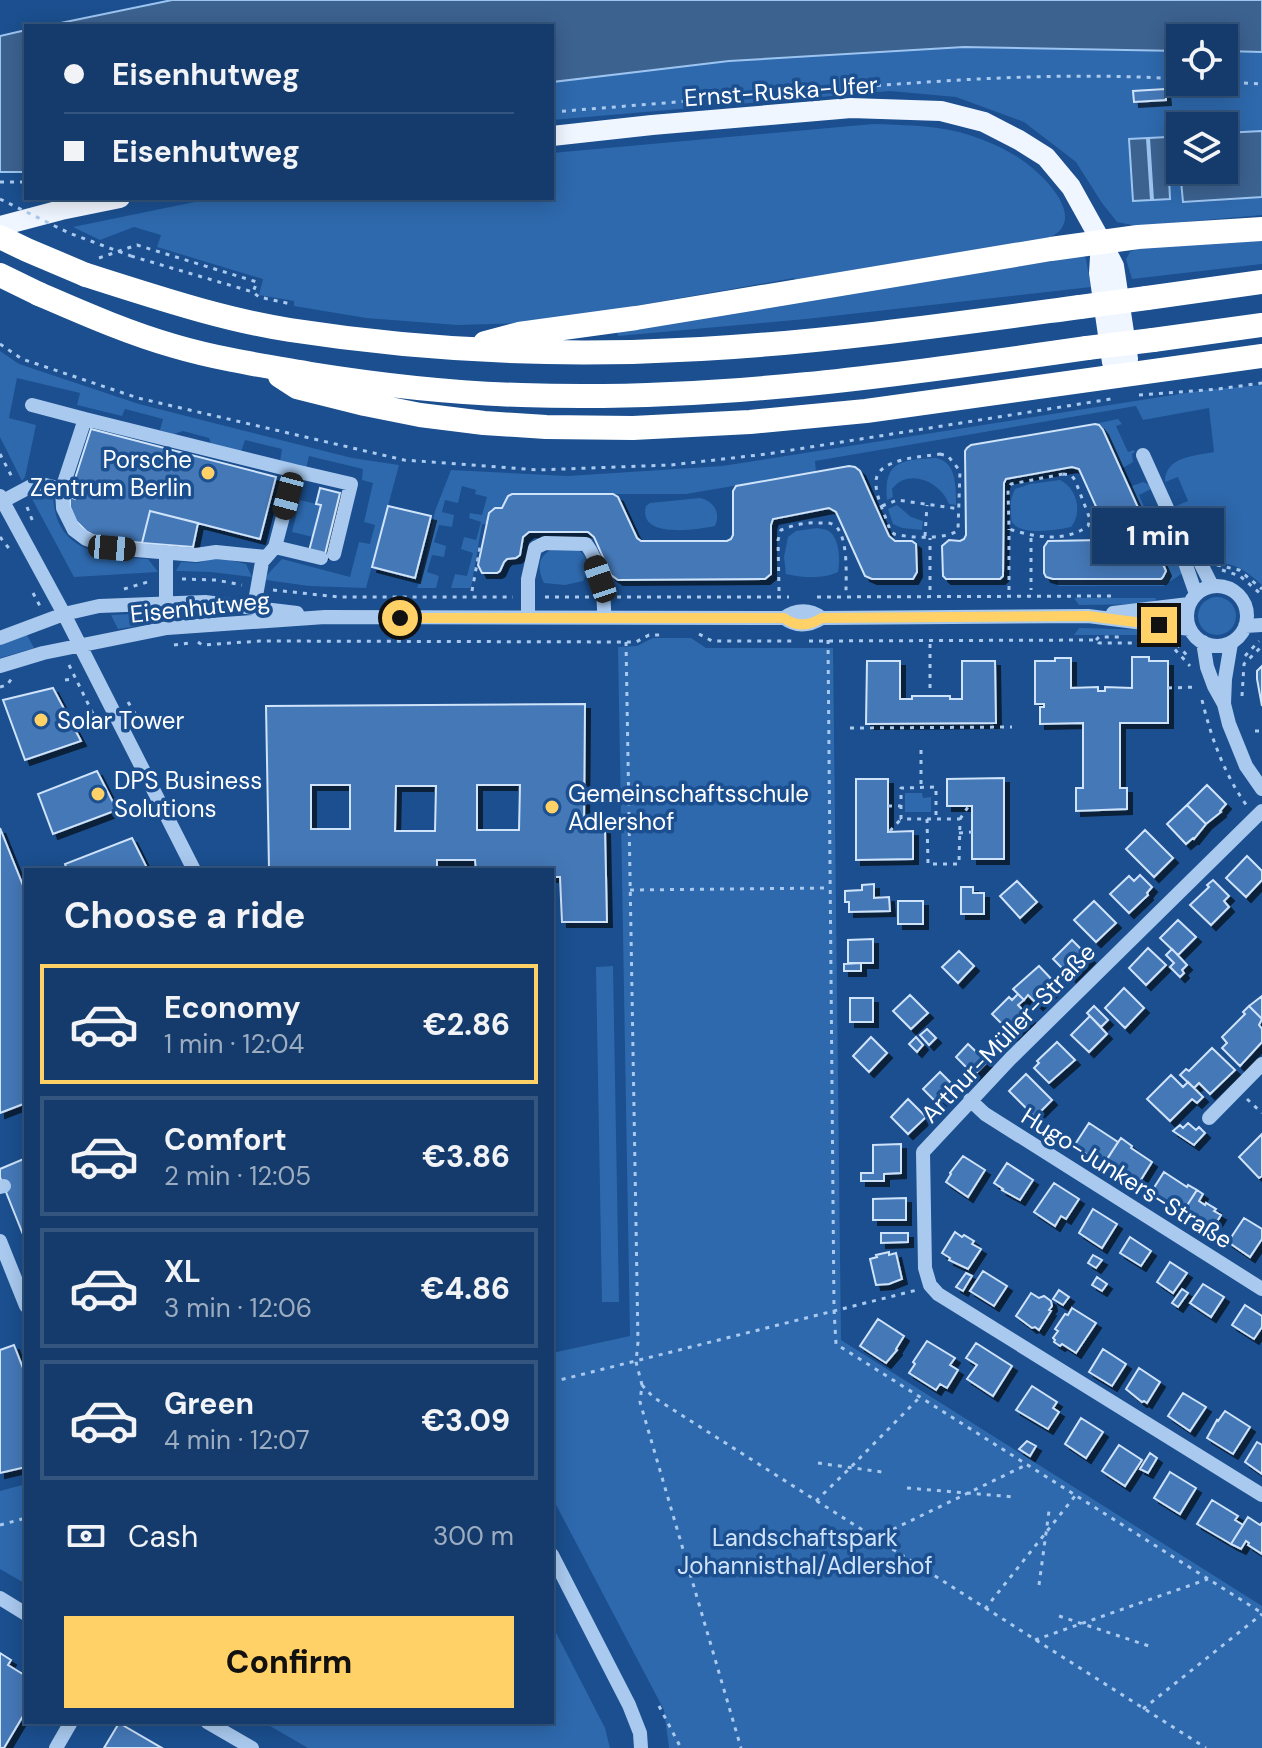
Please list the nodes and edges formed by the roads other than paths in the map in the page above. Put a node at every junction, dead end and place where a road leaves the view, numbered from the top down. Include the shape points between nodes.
1 (554, 136) edge
2 (110, 200) edge
3 (61, 210) junction
4 (0, 212) edge
5 (0, 226) edge
6 (1262, 229) edge
7 (0, 237) edge
8 (1101, 241) junction
9 (0, 275) edge
10 (1262, 282) edge
11 (1262, 325) edge
12 (463, 349) junction
13 (1262, 356) edge
14 (264, 366) junction
15 (1122, 375) junction
16 (32, 405) dead end
17 (85, 419) junction
18 (1143, 455) dead end
19 (295, 471) junction
20 (62, 489) junction
21 (1, 498) edge
22 (1181, 539) junction
23 (166, 552) junction
24 (270, 552) junction
25 (1212, 586) junction
26 (1193, 599) junction
27 (166, 603) junction
28 (1245, 604) junction
29 (1262, 606) edge
30 (254, 607) junction
31 (64, 614) junction
32 (1088, 616) junction
33 (325, 617) junction
34 (528, 617) junction
35 (604, 617) junction
36 (1262, 625) edge
37 (1245, 626) junction
38 (1190, 629) junction
39 (0, 638) edge
40 (1203, 642) junction
41 (1231, 643) junction
42 (80, 646) junction
43 (0, 666) edge
44 (1224, 704) junction
45 (1262, 789) edge
46 (1259, 814) edge
47 (193, 868) edge
48 (1262, 1064) edge
49 (970, 1100) junction
50 (1209, 1118) dead end
51 (0, 1241) edge
52 (1262, 1289) edge
53 (24, 1301) edge
54 (1262, 1495) edge
55 (554, 1559) edge
56 (0, 1598) edge
57 (24, 1613) edge
58 (70, 1724) edge
59 (210, 1724) edge
60 (247, 1747) edge
61 (56, 1748) edge
62 (641, 1748) edge

1 - 8 main road, Ernst-Ruska-Ufer via 851,108 941,111 984,122 1046,157 1071,187
2 - 3 main road
3 - 4 main road
3 - 5 main road
6 - 8 highway
7 - 12 highway, bridge via 86,275 189,308 288,329
8 - 12 highway via 519,334
8 - 15 main road via 1099,273 1112,362
9 - 14 highway, bridge via 174,346
10 - 12 highway, bridge via 867,335 700,349
11 - 14 highway, bridge via 864,378 622,395 442,391
13 - 15 highway
14 - 15 highway via 297,387 420,415 593,428 711,425 852,412
16 - 17 street
17 - 19 street
17 - 20 street
18 - 22 street
19 - 24 street
19 - 24 street via 351,484 327,556
20 - 21 street via 37,483
20 - 23 street via 63,508 74,530 86,539 112,548
21 - 31 street
22 - 25 street via 1195,552
22 - 26 street
23 - 24 street
23 - 27 street
24 - 30 street via 262,562
25 - 26 street, Eisenhutweg
25 - 28 street via 1228,588
26 - 32 street, Eisenhutweg
26 - 38 street
27 - 30 street, Eisenhutweg
27 - 31 street, Eisenhutweg via 99,606
28 - 29 street
28 - 37 street
30 - 33 street, Eisenhutweg
31 - 39 street, Eisenhutweg
31 - 42 street
32 - 35 street, Eisenhutweg via 822,618 813,624 793,624 784,618
32 - 38 street, Eisenhutweg
33 - 34 street, Eisenhutweg
33 - 42 street, Eisenhutweg via 167,628
34 - 35 street, Eisenhutweg
34 - 35 street via 535,548 545,543 586,544 590,549 605,597
36 - 37 street
37 - 41 street
38 - 40 street
40 - 41 street
40 - 44 street via 1207,667
41 - 44 street
42 - 43 street, Eisenhutweg
42 - 47 street
44 - 45 street via 1241,755
46 - 49 street, Arthur-Müller-Straße
48 - 50 street
49 - 52 street, Hugo-Junkers-Straße
49 - 54 street, Arthur-Müller-Straße via 923,1152 925,1268 930,1285
51 - 53 street
55 - 62 street via 629,1705
56 - 57 street
58 - 61 street
59 - 60 street

